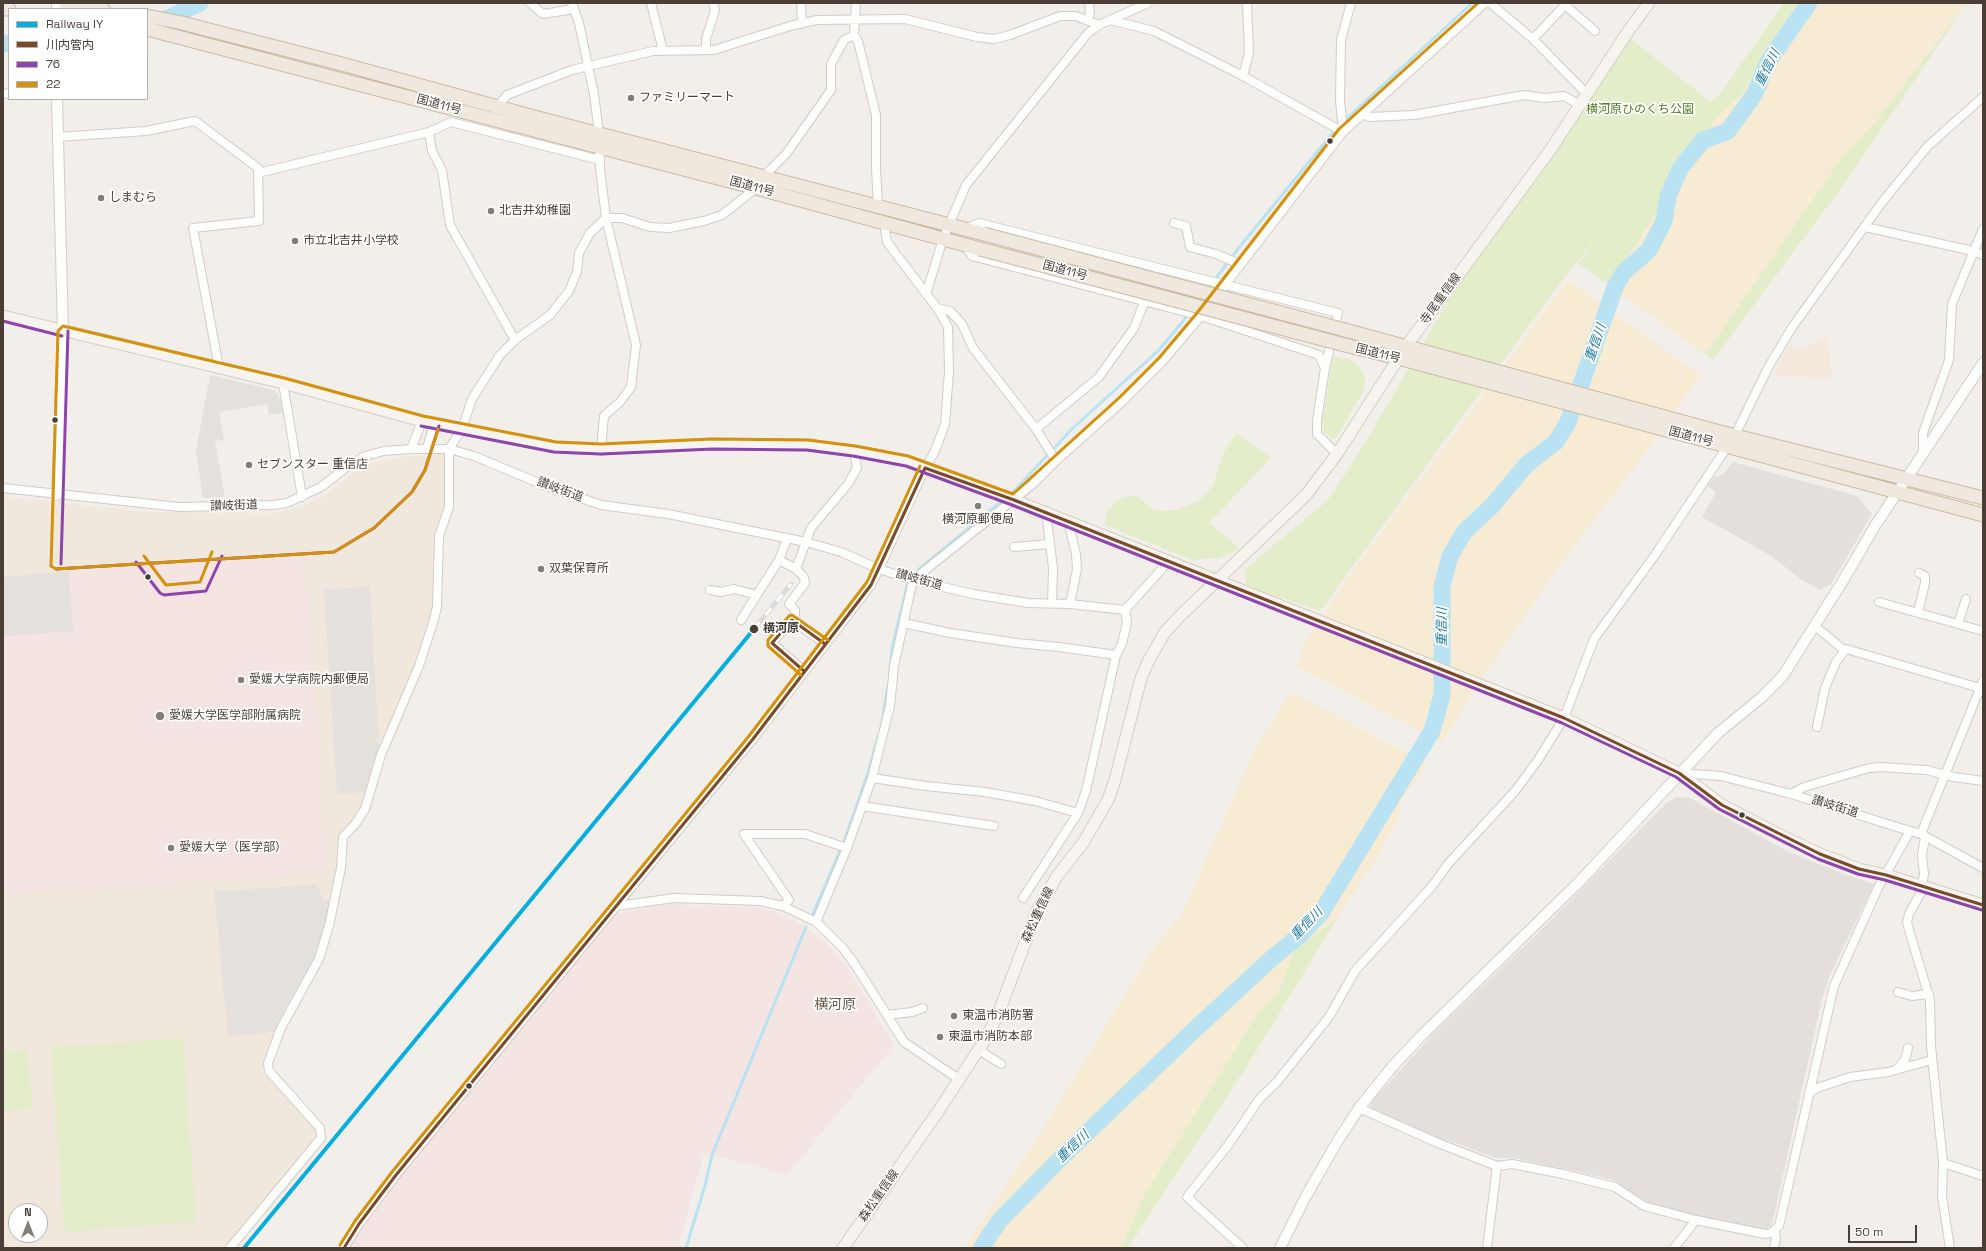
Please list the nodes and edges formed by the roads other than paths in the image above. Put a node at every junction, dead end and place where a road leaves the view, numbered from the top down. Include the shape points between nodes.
1 (66, 3) edge
2 (530, 3) edge
3 (651, 3) edge
4 (713, 3) edge
5 (801, 3) edge
6 (856, 3) edge
7 (1089, 3) edge
8 (1148, 3) edge
9 (1247, 3) edge
10 (1351, 3) edge
11 (1485, 3) edge
12 (1490, 3) edge
13 (1649, 3) edge
14 (573, 6) edge
15 (97, 8) edge
16 (148, 16) edge
17 (856, 19) junction
18 (1088, 20) junction
19 (1110, 20) junction
20 (802, 22) junction
21 (1099, 25) junction
22 (148, 29) edge
23 (1595, 31) dead end
24 (854, 35) junction
25 (1532, 39) junction
26 (706, 50) junction
27 (663, 51) junction
28 (588, 66) junction
29 (1242, 76) junction
30 (1587, 94) junction
31 (1983, 97) edge
32 (57, 100) edge
33 (1580, 104) junction
34 (498, 106) junction
35 (1362, 114) junction
36 (429, 132) junction
37 (1343, 132) junction
38 (600, 133) junction
39 (58, 137) junction
40 (600, 154) junction
41 (258, 173) junction
42 (760, 182) junction
43 (878, 205) junction
44 (606, 218) junction
45 (884, 222) junction
46 (1174, 223) dead end
47 (949, 225) junction
48 (1865, 228) junction
49 (965, 229) junction
50 (1983, 229) edge
51 (943, 238) junction
52 (964, 244) junction
53 (1973, 251) junction
54 (1983, 255) edge
55 (1240, 264) junction
56 (1158, 269) junction
57 (1224, 284) junction
58 (926, 294) junction
59 (1145, 303) junction
60 (937, 308) junction
61 (3, 316) edge
62 (1201, 316) junction
63 (63, 331) junction
64 (515, 340) junction
65 (1407, 345) junction
66 (1398, 358) junction
67 (1983, 363) edge
68 (219, 368) junction
69 (1325, 368) junction
70 (283, 383) junction
71 (422, 421) junction
72 (434, 424) junction
73 (462, 429) junction
74 (1036, 429) junction
75 (1735, 435) junction
76 (1727, 446) junction
77 (427, 448) junction
78 (411, 449) junction
79 (449, 449) junction
80 (601, 449) junction
81 (854, 451) junction
82 (1337, 454) junction
83 (1923, 455) junction
84 (1056, 461) junction
85 (925, 468) junction
86 (1907, 478) junction
87 (3, 488) edge
88 (1897, 493) junction
89 (57, 495) junction
90 (302, 497) junction
91 (1983, 498) edge
92 (1014, 500) junction
93 (1046, 512) junction
94 (1983, 515) edge
95 (1068, 521) junction
96 (787, 539) junction
97 (806, 542) junction
98 (1049, 544) junction
99 (1014, 547) dead end
100 (779, 560) junction
101 (1169, 561) junction
102 (879, 569) junction
103 (796, 570) junction
104 (1918, 574) dead end
105 (911, 579) junction
106 (1218, 581) junction
107 (710, 590) dead end
108 (1884, 593) dead end
109 (757, 594) junction
110 (1966, 599) dead end
111 (1052, 604) junction
112 (1070, 604) junction
113 (1125, 610) junction
114 (1918, 612) junction
115 (741, 620) dead end
116 (792, 620) junction
117 (904, 623) junction
118 (1958, 624) junction
119 (1815, 626) junction
120 (1983, 631) edge
121 (825, 644) junction
122 (1844, 650) junction
123 (1116, 655) junction
124 (804, 671) junction
125 (1982, 684) edge
126 (1564, 718) junction
127 (1817, 727) dead end
128 (1679, 774) junction
129 (1946, 775) junction
130 (872, 778) junction
131 (1983, 781) edge
132 (1791, 794) junction
133 (862, 806) junction
134 (1078, 813) junction
135 (994, 826) dead end
136 (1910, 831) junction
137 (1923, 836) junction
138 (843, 847) junction
139 (1983, 868) edge
140 (1886, 875) junction
141 (1923, 886) junction
142 (1023, 898) dead end
143 (1983, 905) edge
144 (617, 906) junction
145 (783, 906) junction
146 (816, 922) junction
147 (1898, 992) dead end
148 (1929, 994) junction
149 (923, 1008) dead end
150 (887, 1015) junction
151 (1908, 1048) dead end
152 (979, 1050) junction
153 (1931, 1060) junction
154 (1001, 1064) dead end
155 (1896, 1070) junction
156 (960, 1080) junction
157 (1809, 1093) junction
158 (1359, 1108) junction
159 (1943, 1163) junction
160 (1497, 1166) junction
161 (1983, 1176) edge
162 (1696, 1220) junction
163 (1775, 1231) junction
164 (230, 1248) edge
165 (344, 1248) edge
166 (843, 1248) edge
167 (1243, 1248) edge
168 (1280, 1248) edge
169 (1487, 1248) edge
170 (1674, 1248) edge
171 (1774, 1248) edge
172 (1950, 1248) edge

1 - 15 highway
2 - 14 street via 543,14
3 - 27 street
4 - 26 street via 715,10 706,39
5 - 20 street
6 - 17 street
7 - 18 street
8 - 19 street
9 - 29 street via 1249,53
10 - 37 street via 1341,40 1340,100
11 - 35 street
12 - 25 street
13 - 30 main road, 寺尾重信線
14 - 28 street via 580,23
16 - 34 highway, 国道11号
17 - 18 street via 905,19 994,39 1060,16 1076,16
17 - 20 street
17 - 24 street
18 - 21 street
19 - 21 street
19 - 29 street via 1154,31
20 - 26 street via 750,40
21 - 47 street via 1088,33 966,185
22 - 40 highway, 国道11号
23 - 25 street via 1565,5
24 - 42 street via 844,40 831,64 831,90 786,154
24 - 43 street via 858,41 876,115
25 - 30 street
26 - 27 street
27 - 28 street
28 - 34 street via 507,95
28 - 38 street
29 - 37 street
30 - 33 main road, 寺尾重信線
31 - 48 street via 1928,146 1883,201
32 - 39 street
33 - 35 street via 1564,96 1545,98 1524,95 1414,115 1369,117
33 - 65 main road, 寺尾重信線 via 1551,149
34 - 38 highway, 国道11号
35 - 37 street
36 - 40 street via 451,122
36 - 41 street
36 - 64 street via 432,151 442,170 450,225
37 - 55 street
38 - 40 street
38 - 42 highway, 国道11号
39 - 41 street via 146,131 195,121 258,168
39 - 63 street
40 - 42 highway, 国道11号
40 - 44 street
41 - 68 street via 259,221 193,228
42 - 43 highway, 国道11号
42 - 44 street via 722,215 699,222 669,228 650,227 622,218
42 - 45 highway, 国道11号
43 - 47 highway, 国道11号
44 - 64 street via 590,232 579,253 577,272 570,291 550,315
44 - 80 street via 636,345 631,387 620,402 604,416
45 - 51 highway, 国道11号
45 - 58 street via 887,242
46 - 55 street via 1186,226 1190,247
47 - 49 highway, 国道11号
47 - 51 street
48 - 53 street
48 - 75 street via 1793,326 1769,366
49 - 56 street via 979,223
49 - 65 highway, 国道11号, bridge
50 - 53 street
51 - 52 highway, 国道11号
51 - 58 street
52 - 59 street via 972,256
52 - 66 highway, 国道11号, bridge
53 - 54 street
53 - 83 street via 1952,304 1949,360 1923,433
55 - 57 street
56 - 57 street
56 - 59 street
57 - 62 street
57 - 69 street via 1338,313
58 - 60 street
59 - 62 street
59 - 74 street via 1134,328 1099,377
60 - 74 street via 950,311 962,324 973,348
60 - 85 street via 948,327 949,372 945,424 935,451
61 - 63 main road
62 - 69 street via 1319,355
62 - 84 street via 1163,361 1123,401
63 - 68 main road
63 - 89 street
64 - 73 street via 500,355 472,399
65 - 66 main road, 寺尾重信線
65 - 75 highway, 国道11号
66 - 76 highway, 国道11号
66 - 82 main road, 寺尾重信線
67 - 83 street
68 - 70 main road
69 - 82 street via 1320,391 1318,434
70 - 71 main road
70 - 90 street
71 - 72 main road
71 - 78 street
72 - 73 main road
72 - 77 street
73 - 79 street
73 - 80 main road via 556,446
74 - 84 street
75 - 76 street
75 - 86 highway, 国道11号
76 - 88 highway, 国道11号
76 - 126 street via 1655,555 1594,639
77 - 78 street, 讃岐街道
77 - 79 street, 讃岐街道
78 - 90 street, 讃岐街道 via 384,451 365,456
79 - 96 street, 讃岐街道 via 474,456 546,486 601,505 668,514
79 - 164 street via 449,507 440,536 437,607 433,623 419,666 382,755 365,808 343,837 340,874 319,958 281,1028 268,1063 269,1071 320,1128 321,1138
80 - 81 main road via 756,444 807,445
81 - 85 main road via 907,461
81 - 97 street via 857,468 848,484 811,528
82 - 106 main road, 寺尾重信線 via 1306,495
83 - 86 street
84 - 92 street
85 - 92 main road
85 - 102 street
86 - 88 street
86 - 91 highway, 国道11号
87 - 89 street, 讃岐街道
88 - 94 highway, 国道11号
88 - 119 street
89 - 90 street, 讃岐街道 via 179,507 273,505
92 - 93 main road
92 - 105 street
93 - 95 main road
93 - 98 street
95 - 101 main road
95 - 112 street via 1077,569
96 - 97 street, 讃岐街道
96 - 100 street
97 - 102 street, 讃岐街道 via 841,552
97 - 103 street
98 - 99 street
98 - 111 street via 1054,568
100 - 103 street
100 - 109 street
101 - 106 main road
101 - 113 street
102 - 105 street, 讃岐街道
102 - 121 street
103 - 116 street via 804,577 805,583 789,604 795,610
104 - 114 street via 1925,576
105 - 111 street, 讃岐街道 via 973,594 1028,603
105 - 117 street
106 - 126 main road
106 - 152 main road, 森松重信線 via 1165,632 1149,660 1141,678 1116,780 1108,800 1087,837 1057,876 1037,911 997,1017
107 - 109 street via 721,592 734,589
108 - 114 street via 1878,604
109 - 115 street
110 - 118 street
111 - 112 street, 讃岐街道
112 - 113 street, 讃岐街道
113 - 123 street via 1127,622 1122,644
114 - 118 street
116 - 121 street
116 - 124 street via 772,643
117 - 123 street via 950,633
117 - 130 street via 894,666 890,706
118 - 120 street
119 - 122 street
119 - 128 street via 1772,688 1718,733
121 - 124 street
122 - 125 street
122 - 127 street via 1825,688
123 - 134 street via 1093,765
124 - 144 street via 753,739
125 - 129 street
126 - 128 main road
126 - 167 street via 1555,736 1516,790 1355,971 1329,1017 1276,1083 1260,1098 1187,1197
128 - 132 street, 讃岐街道 via 1721,776
128 - 140 main road via 1722,804 1782,836 1859,869
128 - 158 street via 1580,882 1421,1036
129 - 131 street
129 - 132 street via 1936,771 1895,766 1869,768 1799,789
129 - 137 street
130 - 133 street
130 - 134 street via 985,792 1035,801
132 - 136 street, 讃岐街道
133 - 135 street
133 - 138 street
134 - 142 street
136 - 137 street, 讃岐街道
136 - 140 street
137 - 139 street, 讃岐街道
137 - 141 street
138 - 145 street via 805,834 744,834 788,900
138 - 146 street
140 - 141 main road
140 - 157 street via 1834,986
141 - 143 main road
141 - 148 street via 1907,923 1919,969
144 - 145 street via 654,900 696,898 760,901
144 - 165 street via 396,1174 358,1224
145 - 146 street
146 - 150 street via 842,947
147 - 148 street via 1912,996
148 - 153 street
149 - 150 street via 906,1014
150 - 156 street via 909,1047
151 - 155 street via 1905,1060
152 - 154 street
152 - 156 main road, 森松重信線
153 - 155 street
153 - 159 street
155 - 157 street via 1850,1077
156 - 166 main road, 森松重信線
157 - 163 street via 1779,1226
158 - 160 street
158 - 168 street via 1305,1198
159 - 161 street
159 - 172 street via 1942,1196
160 - 162 street via 1512,1164 1615,1187 1644,1206
160 - 169 street
162 - 163 street via 1765,1234
162 - 170 street
163 - 171 street

